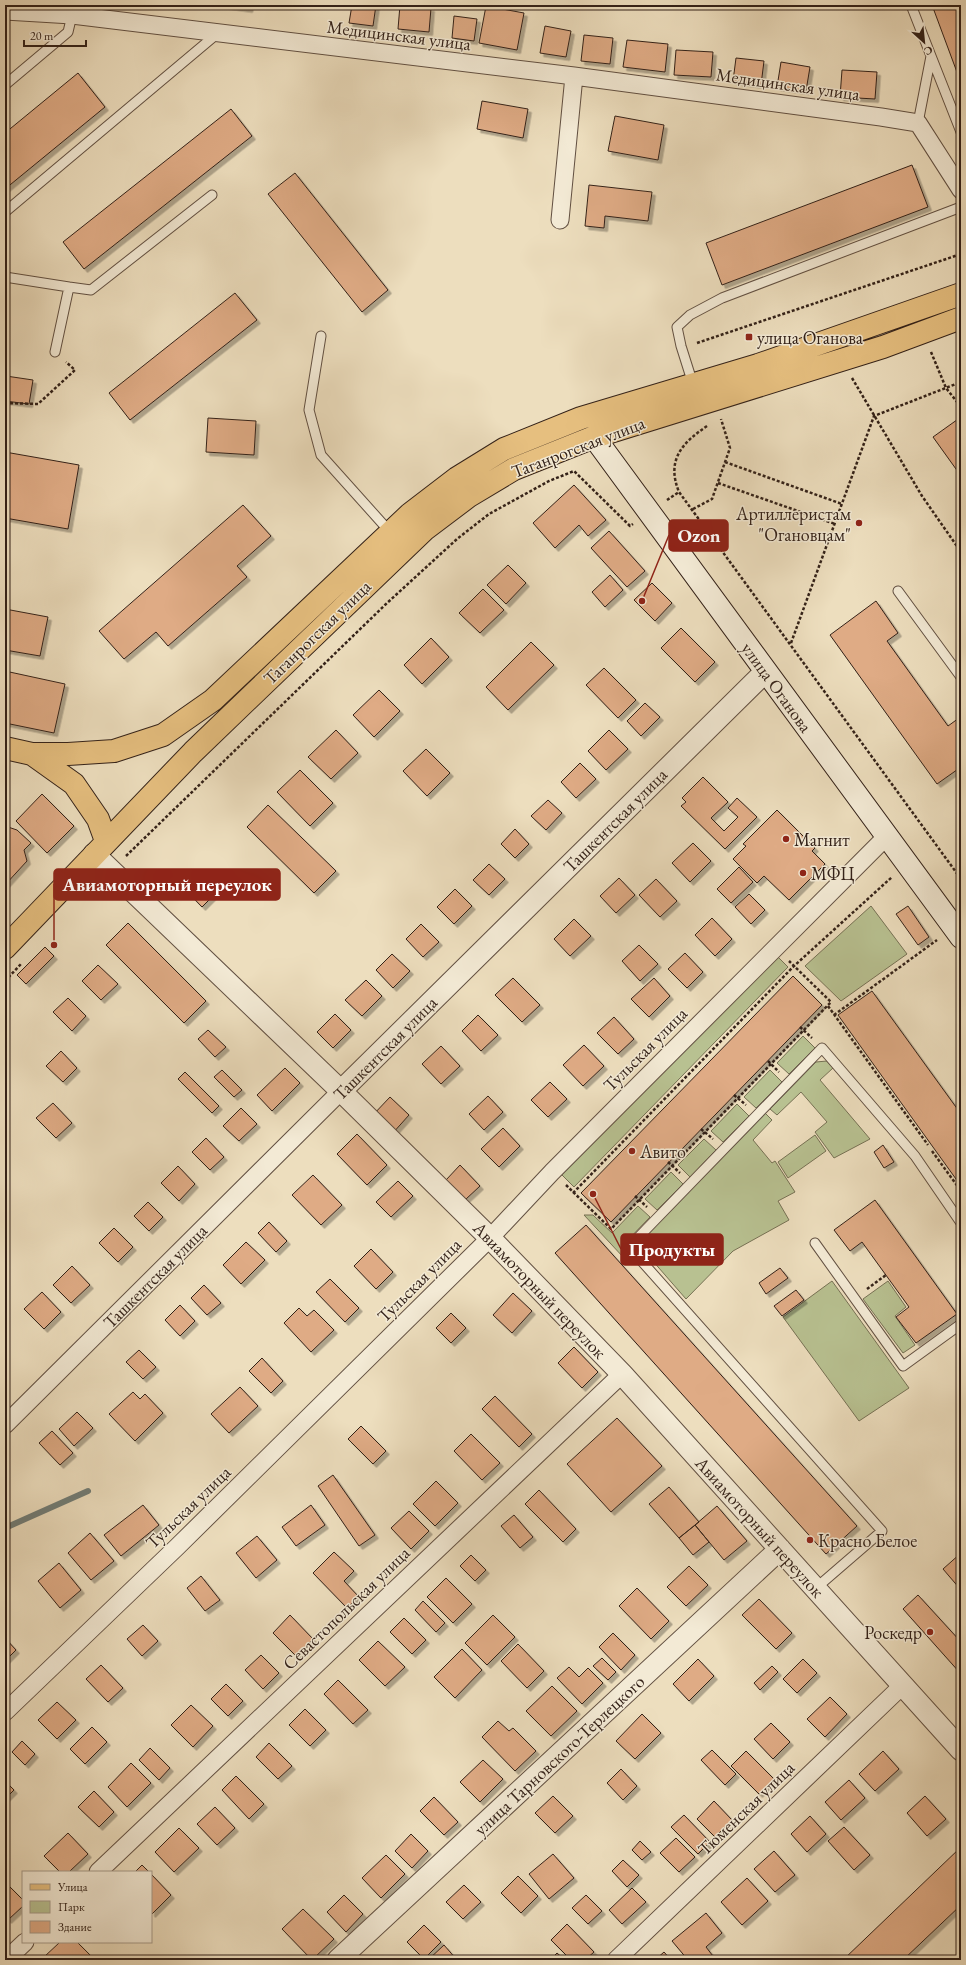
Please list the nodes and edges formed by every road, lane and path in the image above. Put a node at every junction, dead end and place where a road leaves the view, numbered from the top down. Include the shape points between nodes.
1 (911, 5) edge
2 (5, 11) edge
3 (72, 15) junction
4 (218, 33) junction
5 (930, 56) junction
6 (574, 76) junction
7 (5, 84) edge
8 (918, 123) junction
9 (961, 132) edge
10 (961, 190) edge
11 (212, 195) dead end
12 (961, 207) edge
13 (5, 212) edge
14 (560, 220) dead end
15 (961, 254) edge
16 (5, 277) edge
17 (69, 287) junction
18 (961, 294) edge
19 (961, 318) edge
20 (321, 336) dead end
21 (697, 343) dead end
22 (55, 352) joint
23 (924, 355) dead end
24 (859, 375) dead end
25 (852, 377) junction
26 (844, 380) dead end
27 (961, 382) edge
28 (694, 384) junction
29 (946, 388) junction
30 (5, 403) edge
31 (961, 407) edge
32 (728, 416) dead end
33 (874, 416) junction
34 (581, 418) junction
35 (720, 419) junction
36 (716, 421) dead end
37 (711, 423) dead end
38 (594, 437) junction
39 (725, 462) junction
40 (718, 483) junction
41 (679, 492) junction
42 (842, 504) junction
43 (693, 509) junction
44 (649, 513) junction
45 (834, 524) junction
46 (390, 532) junction
47 (961, 552) edge
48 (898, 591) dead end
49 (791, 644) junction
50 (765, 672) junction
51 (961, 677) edge
52 (5, 748) edge
53 (32, 754) junction
54 (887, 836) junction
55 (100, 848) junction
56 (907, 864) junction
57 (112, 871) junction
58 (961, 879) edge
59 (958, 932) edge
60 (5, 948) edge
61 (27, 958) dead end
62 (794, 966) junction
63 (5, 981) edge
64 (828, 1006) junction
65 (834, 1015) junction
66 (341, 1091) junction
67 (552, 1172) junction
68 (961, 1191) edge
69 (573, 1193) junction
70 (961, 1223) edge
71 (490, 1238) junction
72 (815, 1243) dead end
73 (886, 1275) dead end
74 (854, 1298) junction
75 (961, 1324) edge
76 (622, 1374) junction
77 (5, 1425) edge
78 (780, 1549) junction
79 (816, 1588) junction
80 (903, 1685) junction
81 (5, 1712) edge
82 (961, 1750) edge
83 (99, 1871) edge
84 (24, 1943) edge
85 (6, 1960) edge
86 (338, 1960) edge
87 (616, 1960) edge

1 - 5 lane
2 - 3 street, Медицинская улица
3 - 4 street, Медицинская улица
3 - 7 lane via 68,32
4 - 6 street, Медицинская улица
4 - 13 lane
5 - 8 lane
5 - 9 lane
6 - 8 street, Медицинская улица
6 - 14 street
8 - 10 street
11 - 17 lane via 91,290
12 - 28 lane via 722,298 690,316 677,327
15 - 21 path
16 - 17 lane
17 - 22 lane
18 - 28 main road, Таганрогская улица via 758,365
19 - 38 main road, Таганрогская улица via 883,347
20 - 46 lane via 309,410 321,455
22 - 30 path via 75,370 38,404
23 - 29 path via 931,352
24 - 25 path
25 - 26 path
25 - 33 path
27 - 29 path
28 - 34 main road, Таганрогская улица
29 - 31 path
29 - 33 path
32 - 35 path
33 - 42 path
33 - 47 path via 922,496
34 - 38 main road
34 - 46 main road, Таганрогская улица via 504,449 457,478
35 - 36 path
35 - 39 path via 730,448
37 - 41 path via 687,440 678,453 674,468
38 - 44 main road, улица Оганова
38 - 55 main road, Таганрогская улица via 514,469 469,496 424,530 199,746
39 - 40 path
39 - 42 path
40 - 43 path via 712,499
40 - 45 path
41 - 43 path
41 - 44 path
42 - 45 path
43 - 49 path
44 - 50 main road, улица Оганова
44 - 57 path via 630,526 574,471 549,481 489,514 457,539 386,604
45 - 49 path
46 - 53 main road, Таганрогская улица via 213,700 163,735 114,751
48 - 51 lane
49 - 58 path
50 - 54 main road, улица Оганова
50 - 66 street, Ташкентская улица
52 - 53 main road
53 - 55 main road via 74,784 98,819
54 - 56 main road, улица Оганова
54 - 67 street, Тульская улица
55 - 57 street, Авиамоторный переулок
55 - 60 main road, Таганрогская улица
56 - 59 main road, улица Оганова
56 - 62 path
57 - 66 street, Авиамоторный переулок
59 - 65 path
61 - 63 path
62 - 64 path via 831,1002
62 - 69 path
64 - 65 path
64 - 69 path via 611,1228
65 - 68 path
66 - 71 street, Авиамоторный переулок
66 - 77 street, Ташкентская улица
67 - 69 path
67 - 71 street, Тульская улица
70 - 79 lane via 915,1156 822,1048 629,1247 882,1531
71 - 76 street, Авиамоторный переулок
71 - 81 street, Тульская улица
72 - 74 lane
73 - 74 path
74 - 75 lane via 903,1366
76 - 78 street, Авиамоторный переулок
76 - 83 street, Севастопольская улица
78 - 79 street, Авиамоторный переулок
78 - 86 street, улица Тарновского-Терлецкого
79 - 80 street, Авиамоторный переулок
80 - 82 street, Авиамоторный переулок
80 - 87 street, Тюменская улица
84 - 85 street

